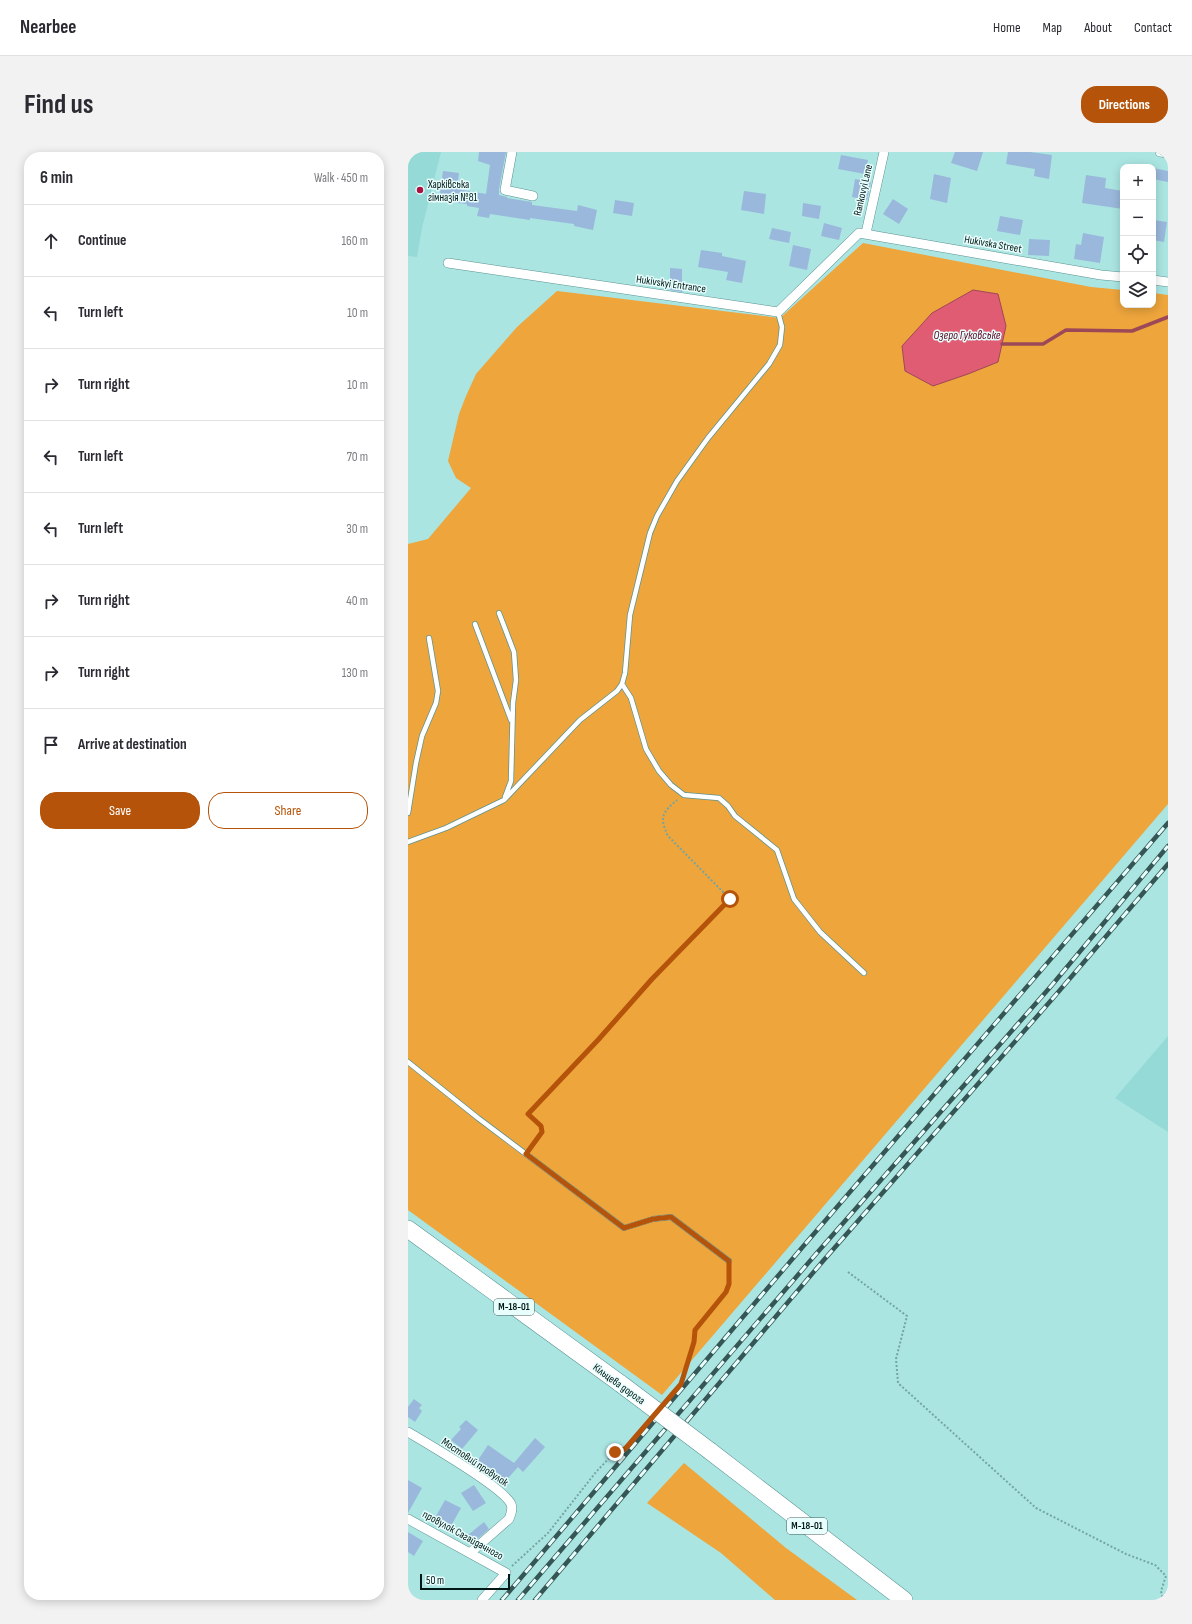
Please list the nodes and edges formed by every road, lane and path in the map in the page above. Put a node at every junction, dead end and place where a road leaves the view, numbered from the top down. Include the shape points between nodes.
1 (512, 152) edge
2 (884, 152) edge
3 (1160, 152) edge
4 (1168, 153) edge
5 (533, 196) dead end
6 (862, 233) junction
7 (448, 263) dead end
8 (1120, 277) edge
9 (1156, 280) edge
10 (1168, 282) edge
11 (778, 312) junction
12 (499, 613) dead end
13 (475, 624) dead end
14 (429, 638) dead end
15 (622, 684) junction
16 (512, 723) junction
17 (684, 795) junction
18 (504, 800) junction
19 (408, 813) edge
20 (408, 842) edge
21 (864, 973) dead end
22 (408, 1062) edge
23 (526, 1154) junction
24 (408, 1229) edge
25 (729, 1261) joint
26 (848, 1272) dead end
27 (663, 1405) dead end
28 (649, 1422) dead end
29 (408, 1432) edge
30 (408, 1519) edge
31 (470, 1553) junction
32 (506, 1573) junction
33 (482, 1600) edge
34 (904, 1600) edge
35 (1163, 1600) edge

1 - 5 street via 505,190
2 - 6 street, Rankovyi Lane
3 - 4 street
6 - 8 street, Hukivska Street
6 - 11 street
7 - 11 street, Hukivskyi Entrance
9 - 10 street
11 - 15 lane via 782,326 780,345 769,364 703,444 677,481 652,527 630,615
12 - 16 lane via 514,652 516,680
13 - 16 lane
14 - 19 lane via 438,691 416,763
15 - 17 lane via 631,698 646,749 659,771
15 - 18 lane via 617,691 576,724
16 - 18 lane via 511,781
17 - 21 lane via 719,798 735,816 777,850 794,899 820,932
17 - 23 path via 665,810 662,822 668,836 730,899 652,979 528,1114 541,1126 542,1132
18 - 20 lane via 446,828
22 - 23 lane
23 - 25 lane via 624,1228 653,1219 671,1217
24 - 34 highway, Кільцева дорога / М-18-01, bridge via 621,1384
25 - 27 path via 729,1284 726,1292 695,1330 694,1342 681,1384
26 - 35 path via 907,1316 896,1359 898,1383 1036,1508 1126,1554 1155,1565 1166,1576 1161,1591
28 - 32 path via 625,1449 615,1452 548,1533
29 - 31 street, Мостовий провулок via 487,1482 512,1505 509,1519
30 - 31 street, провулок Сагайдачного
31 - 32 street, провулок Сагайдачного
32 - 33 street

